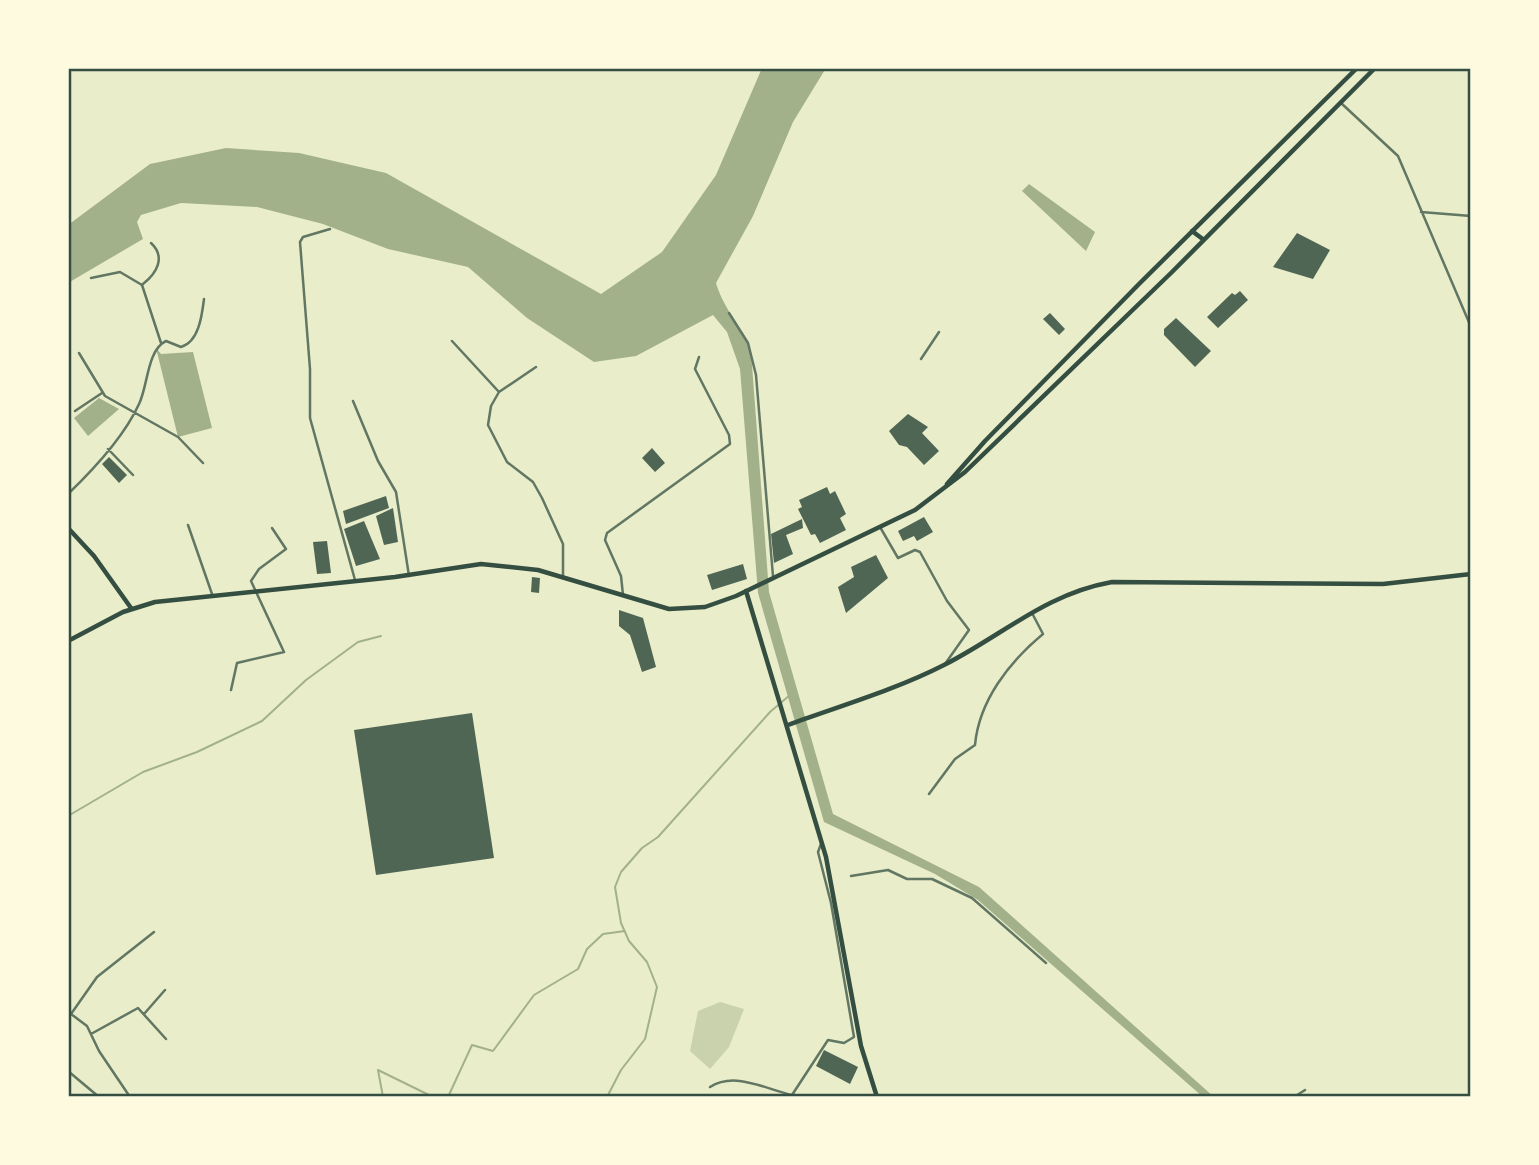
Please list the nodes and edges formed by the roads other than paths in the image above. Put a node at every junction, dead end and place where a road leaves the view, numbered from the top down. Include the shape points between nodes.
1 (1357, 68) edge
2 (1375, 68) edge
3 (1341, 103) junction
4 (1421, 212) junction
5 (1471, 216) edge
6 (330, 229) dead end
7 (1192, 231) junction
8 (1204, 240) junction
9 (151, 243) dead end
10 (91, 278) dead end
11 (142, 285) junction
12 (204, 299) dead end
13 (729, 313) dead end
14 (1471, 327) edge
15 (939, 332) dead end
16 (452, 341) dead end
17 (161, 343) junction
18 (79, 353) dead end
19 (699, 357) dead end
20 (921, 359) dead end
21 (536, 367) dead end
22 (499, 392) junction
23 (102, 393) junction
24 (353, 401) dead end
25 (75, 411) dead end
26 (136, 411) junction
27 (108, 449) junction
28 (203, 463) dead end
29 (133, 475) dead end
30 (940, 492) junction
31 (68, 494) edge
32 (188, 525) dead end
33 (880, 527) junction
34 (68, 528) edge
35 (272, 528) dead end
36 (1471, 574) edge
37 (409, 576) junction
38 (563, 577) junction
39 (771, 577) junction
40 (356, 581) junction
41 (256, 592) junction
42 (746, 592) junction
43 (212, 595) junction
44 (623, 595) junction
45 (131, 608) junction
46 (1032, 613) junction
47 (68, 641) edge
48 (944, 665) junction
49 (231, 690) dead end
50 (788, 725) junction
51 (929, 794) dead end
52 (821, 844) junction
53 (851, 876) dead end
54 (154, 932) dead end
55 (1046, 963) dead end
56 (166, 990) dead end
57 (144, 1014) junction
58 (72, 1016) junction
59 (68, 1020) edge
60 (91, 1034) junction
61 (166, 1040) dead end
62 (68, 1071) edge
63 (710, 1087) dead end
64 (1305, 1090) dead end
65 (99, 1097) edge
66 (130, 1097) edge
67 (877, 1097) edge
68 (1294, 1097) edge

1 - 7 main road
2 - 3 main road
3 - 4 street via 1398,156
3 - 8 main road
4 - 5 street
4 - 14 street
6 - 40 street via 300,242 310,418
7 - 8 main road
7 - 30 main road
8 - 30 main road via 1001,439
9 - 11 street via 158,253 158,265
10 - 11 street via 120,272
11 - 17 street
12 - 17 street via 202,321 186,347
13 - 39 street via 748,343 756,375
15 - 20 street
16 - 22 street
17 - 26 street
18 - 23 street
19 - 44 street via 695,369 730,444 607,533 605,540 621,576
21 - 22 street
22 - 38 street via 488,425 507,461 533,482 542,498 563,544
23 - 25 street
23 - 26 street
24 - 37 street via 396,492
26 - 27 street
26 - 28 street via 178,437
27 - 29 street
27 - 31 street
30 - 33 main road
32 - 43 street
33 - 39 main road
33 - 48 street via 898,558 920,552 947,601 969,627
34 - 45 main road
35 - 41 street via 286,549 253,575
36 - 46 main road via 1383,584 1112,582 1061,595
37 - 38 main road via 481,564
37 - 40 main road
38 - 44 main road
39 - 42 main road
40 - 41 main road
41 - 43 main road
41 - 49 street via 284,652 237,663
42 - 44 main road via 687,609 660,607
42 - 50 main road
43 - 45 main road
45 - 47 main road
46 - 48 main road
46 - 51 street via 1043,634 1005,674 982,710 975,746 955,759
48 - 50 main road
50 - 52 main road
52 - 63 street via 818,852 854,1037 844,1043 828,1040 792,1094 734,1079
52 - 67 main road via 861,1046
53 - 55 street via 888,870 908,879 932,878 972,898
54 - 58 street via 97,977
56 - 57 street
57 - 60 street via 138,1008
57 - 61 street
58 - 59 street
58 - 60 street
60 - 66 street
62 - 65 street
64 - 68 street

